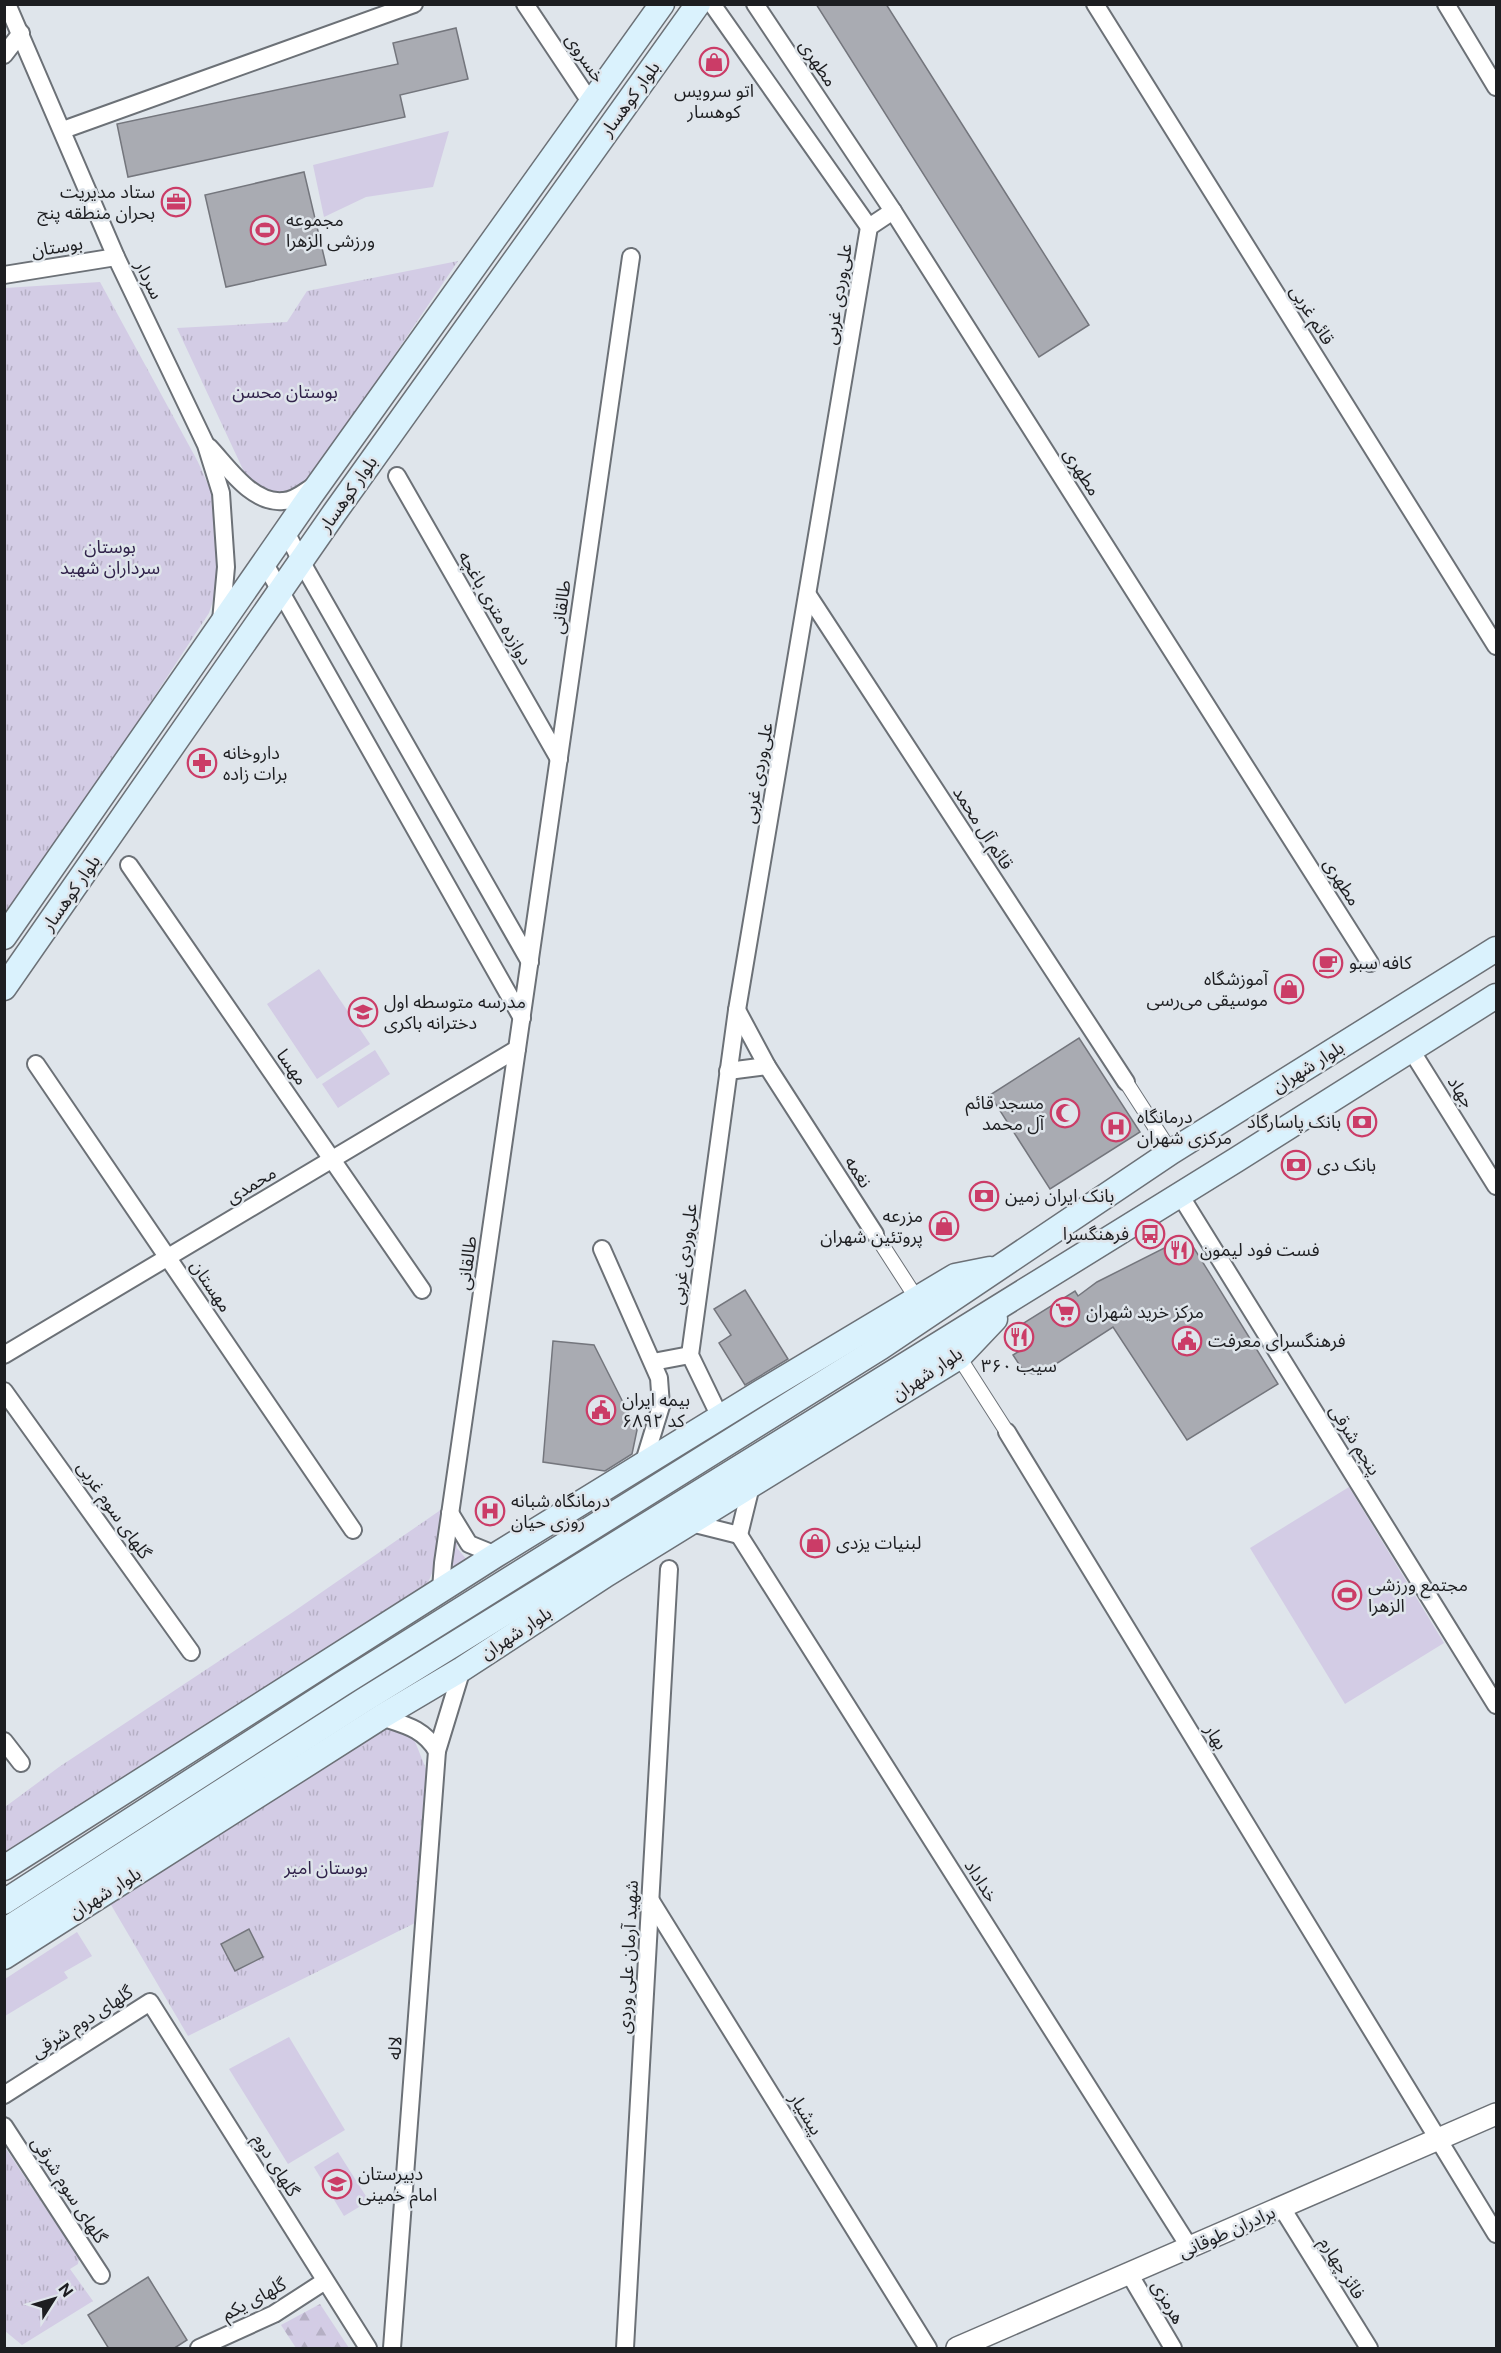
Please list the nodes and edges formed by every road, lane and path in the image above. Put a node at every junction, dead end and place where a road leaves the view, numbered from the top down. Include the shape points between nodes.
1 (8, 4) edge
2 (414, 4) edge
3 (525, 4) edge
4 (662, 4) edge
5 (698, 4) edge
6 (712, 4) edge
7 (755, 4) edge
8 (1095, 4) edge
9 (1446, 4) edge
10 (21, 33) junction
11 (4, 55) edge
12 (1497, 87) edge
13 (591, 103) junction
14 (63, 130) junction
15 (893, 211) junction
16 (869, 227) junction
17 (116, 257) junction
18 (631, 257) dead end
19 (4, 275) edge
20 (206, 445) junction
21 (397, 476) dead end
22 (321, 482) junction
23 (286, 532) junction
24 (301, 561) junction
25 (265, 564) junction
26 (280, 592) junction
27 (808, 595) junction
28 (221, 626) junction
29 (1497, 646) edge
30 (559, 759) junction
31 (129, 865) dead end
32 (4, 937) edge
33 (1497, 949) edge
34 (530, 962) junction
35 (1371, 963) dead end
36 (4, 988) edge
37 (1497, 996) edge
38 (738, 1010) junction
39 (522, 1018) junction
40 (518, 1049) junction
41 (1411, 1050) junction
42 (36, 1064) dead end
43 (767, 1066) junction
44 (728, 1071) junction
45 (1126, 1082) joint
46 (1171, 1152) junction
47 (332, 1160) junction
48 (1497, 1186) edge
49 (1180, 1195) junction
50 (875, 1234) joint
51 (602, 1249) dead end
52 (168, 1257) junction
53 (1001, 1267) junction
54 (422, 1290) dead end
55 (1017, 1296) junction
56 (916, 1299) junction
57 (4, 1355) edge
58 (690, 1355) junction
59 (958, 1357) junction
60 (653, 1362) junction
61 (4, 1391) edge
62 (720, 1418) junction
63 (1007, 1432) joint
64 (643, 1465) junction
65 (752, 1486) junction
66 (450, 1513) junction
67 (691, 1523) junction
68 (352, 1530) dead end
69 (733, 1533) junction
70 (496, 1555) junction
71 (669, 1569) dead end
72 (441, 1589) junction
73 (191, 1652) dead end
74 (462, 1669) junction
75 (1497, 1705) edge
76 (381, 1717) junction
77 (4, 1741) edge
78 (437, 1751) junction
79 (21, 1763) dead end
80 (4, 1868) edge
81 (651, 1901) junction
82 (4, 1902) edge
83 (4, 1931) edge
84 (4, 1957) edge
85 (150, 2001) joint
86 (4, 2095) edge
87 (1497, 2114) edge
88 (4, 2126) edge
89 (1438, 2139) junction
90 (1282, 2208) junction
91 (1497, 2234) edge
92 (1190, 2248) junction
93 (101, 2275) dead end
94 (1130, 2275) junction
95 (326, 2281) junction
96 (964, 2347) edge
97 (199, 2349) edge
98 (368, 2349) edge
99 (392, 2349) edge
100 (625, 2349) edge
101 (928, 2349) edge
102 (1173, 2349) edge
103 (1369, 2349) edge

1 - 10 street, سردار
2 - 14 street
3 - 13 street, خسروی
4 - 13 main road, بلوار کوهسار
5 - 24 main road, بلوار کوهسار
6 - 16 street
7 - 15 street, مطهری
8 - 29 street, قائم غربی
9 - 12 street
10 - 11 street
10 - 14 street, سردار
13 - 22 main road, بلوار کوهسار
14 - 17 street, سردار
15 - 16 street, علی‌وردی غربی
15 - 35 street, مطهری
16 - 27 street, علی‌وردی غربی
17 - 19 street, بوستان
17 - 20 street, سردار
18 - 30 street, طالقانی
20 - 22 street, سردار via 265,499 294,499
20 - 28 street, سردار via 221,493 226,567
21 - 30 street, دوازده متری باغچه
22 - 23 main road, بلوار کوهسار
23 - 24 street
23 - 25 main road, بلوار کوهسار
24 - 26 main road, بلوار کوهسار
24 - 34 street
25 - 26 street
25 - 28 main road, بلوار کوهسار
26 - 36 main road, بلوار کوهسار
26 - 39 street
27 - 38 street, علی‌وردی غربی
27 - 45 street, قائم آل محمد
28 - 32 main road, بلوار کوهسار
30 - 34 street, طالقانی
31 - 47 street, مهسا
33 - 46 main road, بلوار شهران
34 - 39 street, طالقانی
37 - 41 main road, بلوار شهران
38 - 43 street, نغمه
38 - 44 street, علی‌وردی غربی
39 - 40 street, طالقانی
40 - 47 street, محمدی
40 - 66 street, طالقانی
41 - 48 street, جهاد
41 - 49 main road, بلوار شهران
42 - 52 street, مهستان
43 - 44 street
43 - 50 street, نغمه
44 - 58 street, علی‌وردی غربی
45 - 46 street
46 - 53 main road, بلوار شهران
47 - 52 street, محمدی
47 - 54 street, مهسا
49 - 55 main road, بلوار شهران
49 - 75 street, پنجم شرقی
50 - 56 street, نغمه
51 - 60 street
52 - 57 street, محمدی
52 - 68 street, مهستان
53 - 56 main road, بلوار شهران via 956,1276
53 - 82 main road, بلوار شهران via 881,1347 352,1678
55 - 59 main road, بلوار شهران
55 - 83 main road, بلوار شهران via 364,1700
56 - 62 main road, بلوار شهران
58 - 60 street
58 - 62 street
59 - 63 street, بهار
59 - 65 main road, بلوار شهران
60 - 64 street via 659,1378 661,1406
61 - 73 street, گلهای سوم غربی
62 - 64 main road, بلوار شهران
63 - 89 street, بهار
64 - 70 main road, بلوار شهران
65 - 67 main road, بلوار شهران
65 - 69 street
66 - 70 street via 469,1544
66 - 72 street, طالقانی
67 - 69 street
67 - 74 main road, بلوار شهران
69 - 92 street, خداداد
70 - 72 main road, بلوار شهران
71 - 81 street, شهید آرمان علی وردی
72 - 80 main road, بلوار شهران
74 - 76 main road, بلوار شهران
74 - 78 street, لاله
76 - 78 street via 420,1731
76 - 84 main road, بلوار شهران
77 - 79 street
78 - 99 street, لاله
81 - 100 street, شهید آرمان علی وردی
81 - 101 street, پیشیار
85 - 86 street, گلهای دوم شرقی
85 - 95 street, گلهای دوم
87 - 89 street, برادران طوقانی
88 - 93 street, گلهای سوم شرقی
89 - 90 street, برادران طوقانی
89 - 91 street, بهار
90 - 92 street, برادران طوقانی
90 - 103 street, فائز چهارم
92 - 94 street, برادران طوقانی
94 - 96 street, برادران طوقانی
94 - 102 street, هرمزی
95 - 97 street, گلهای یکم via 274,2314
95 - 98 street, گلهای دوم

